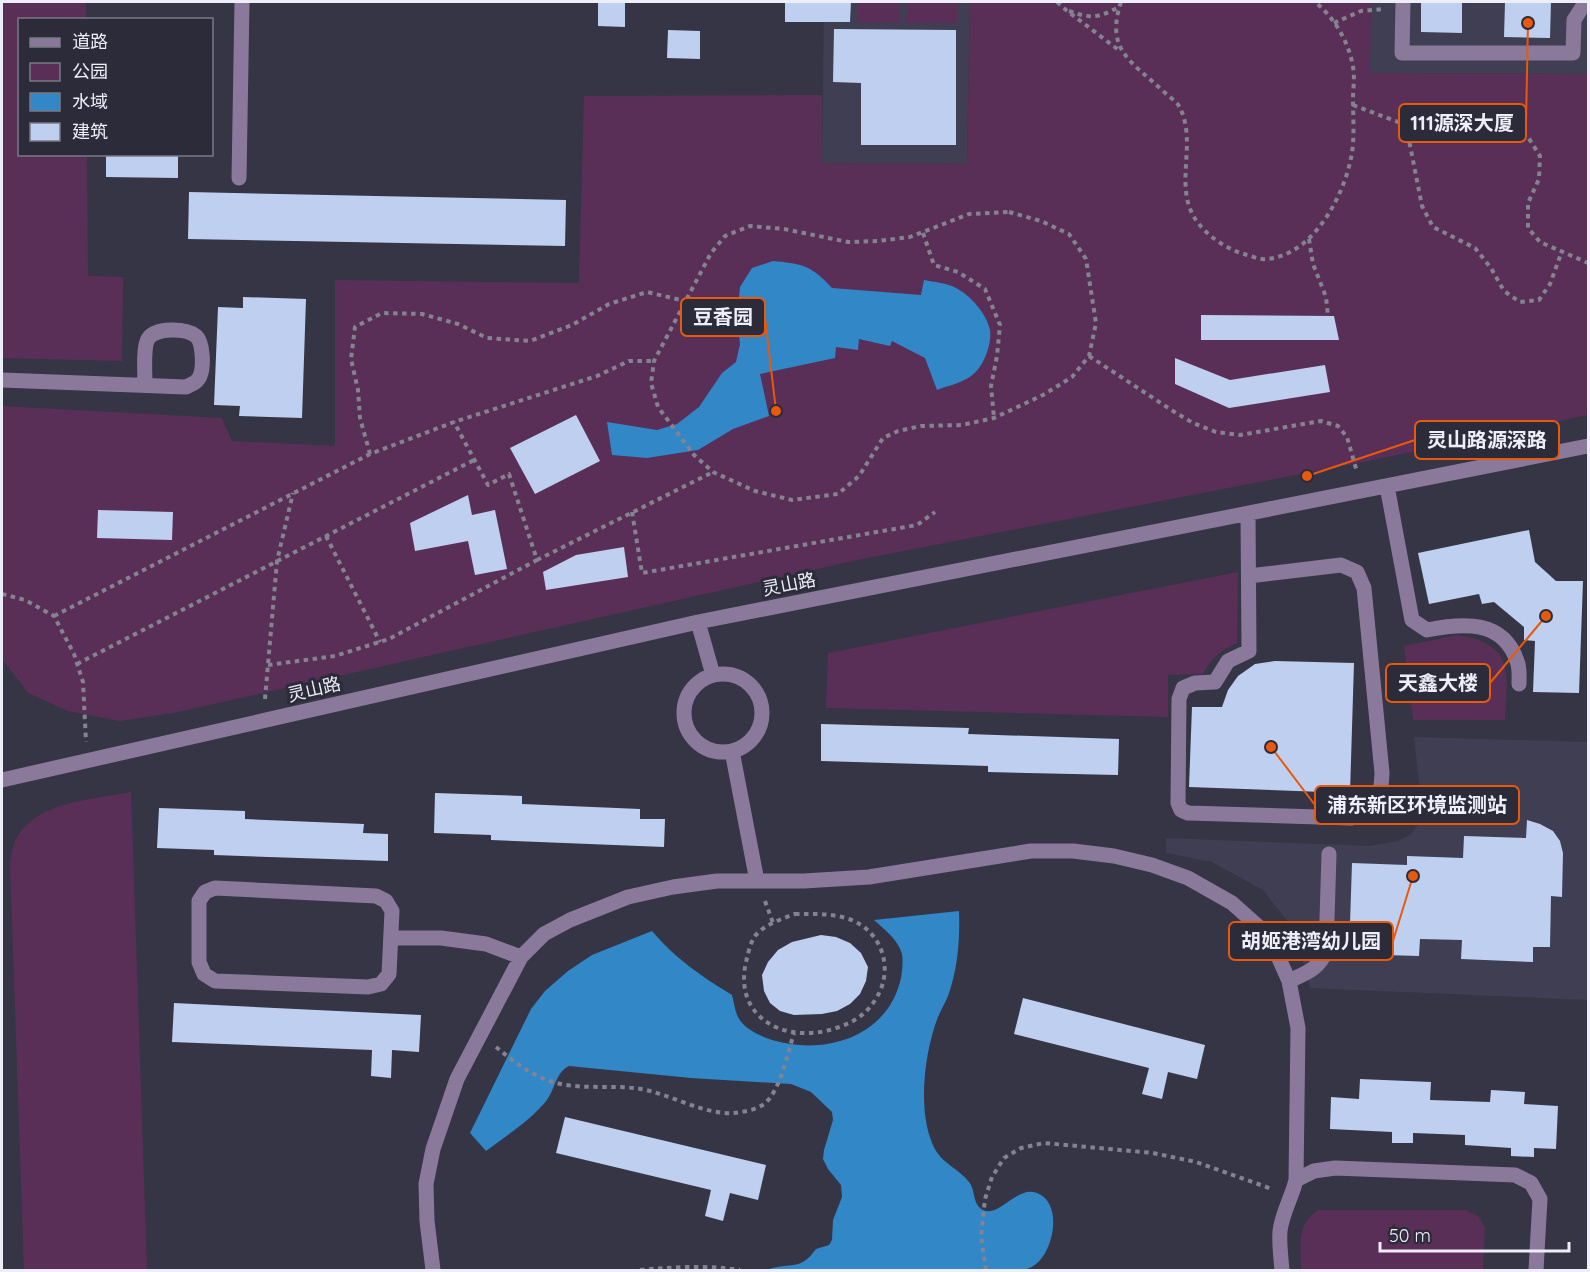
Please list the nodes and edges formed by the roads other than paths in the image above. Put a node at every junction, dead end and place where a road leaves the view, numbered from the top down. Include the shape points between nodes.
1 (242, 2) edge
2 (1588, 4) edge
3 (1403, 6) edge
4 (239, 178) dead end
5 (2, 380) edge
6 (145, 385) junction
7 (1588, 446) edge
8 (1387, 486) junction
9 (1248, 514) junction
10 (1248, 576) junction
11 (698, 622) junction
12 (713, 675) junction
13 (1519, 684) dead end
14 (732, 751) junction
15 (2, 780) edge
16 (1329, 854) dead end
17 (757, 881) junction
18 (391, 938) junction
19 (521, 957) junction
20 (1289, 981) junction
21 (1296, 1180) junction
22 (434, 1270) edge
23 (1281, 1270) edge
24 (1536, 1270) edge

1 - 4 street
2 - 3 street via 1574,20 1573,53 1402,53
5 - 6 street
6 - 6 street via 186,387 195,383 201,375 202,345 198,337 189,331 152,334 147,341
7 - 8 street, 灵山路
8 - 9 street, 灵山路
8 - 13 street via 1412,620 1427,630 1466,624 1488,628 1507,643 1518,662
9 - 10 street
9 - 11 street, 灵山路
10 - 10 street via 1341,565 1357,572 1364,588 1382,773 1379,800 1368,813 1352,818 1181,810 1179,699 1183,688 1195,682 1215,682 1228,662 1249,651
11 - 12 street
11 - 15 street, 灵山路
12 - 14 street via 691,690 684,715 695,739 705,747
12 - 14 street via 725,674 748,683 761,704 762,716 753,738
14 - 17 street
16 - 20 street via 1326,951 1322,962
17 - 19 street via 717,881 628,897 543,934
17 - 20 street via 869,877 1031,851 1113,856 1188,878 1232,903 1269,936
18 - 18 street via 392,911 386,901 376,896 215,888 205,892 199,901 199,962 204,974 215,981 368,987 381,984 389,974
18 - 19 street via 441,938 486,944
19 - 22 street via 458,1079 433,1149 426,1184
20 - 21 street via 1298,1028
21 - 23 street via 1280,1231
21 - 24 street via 1335,1168 1515,1175 1531,1183 1540,1199

